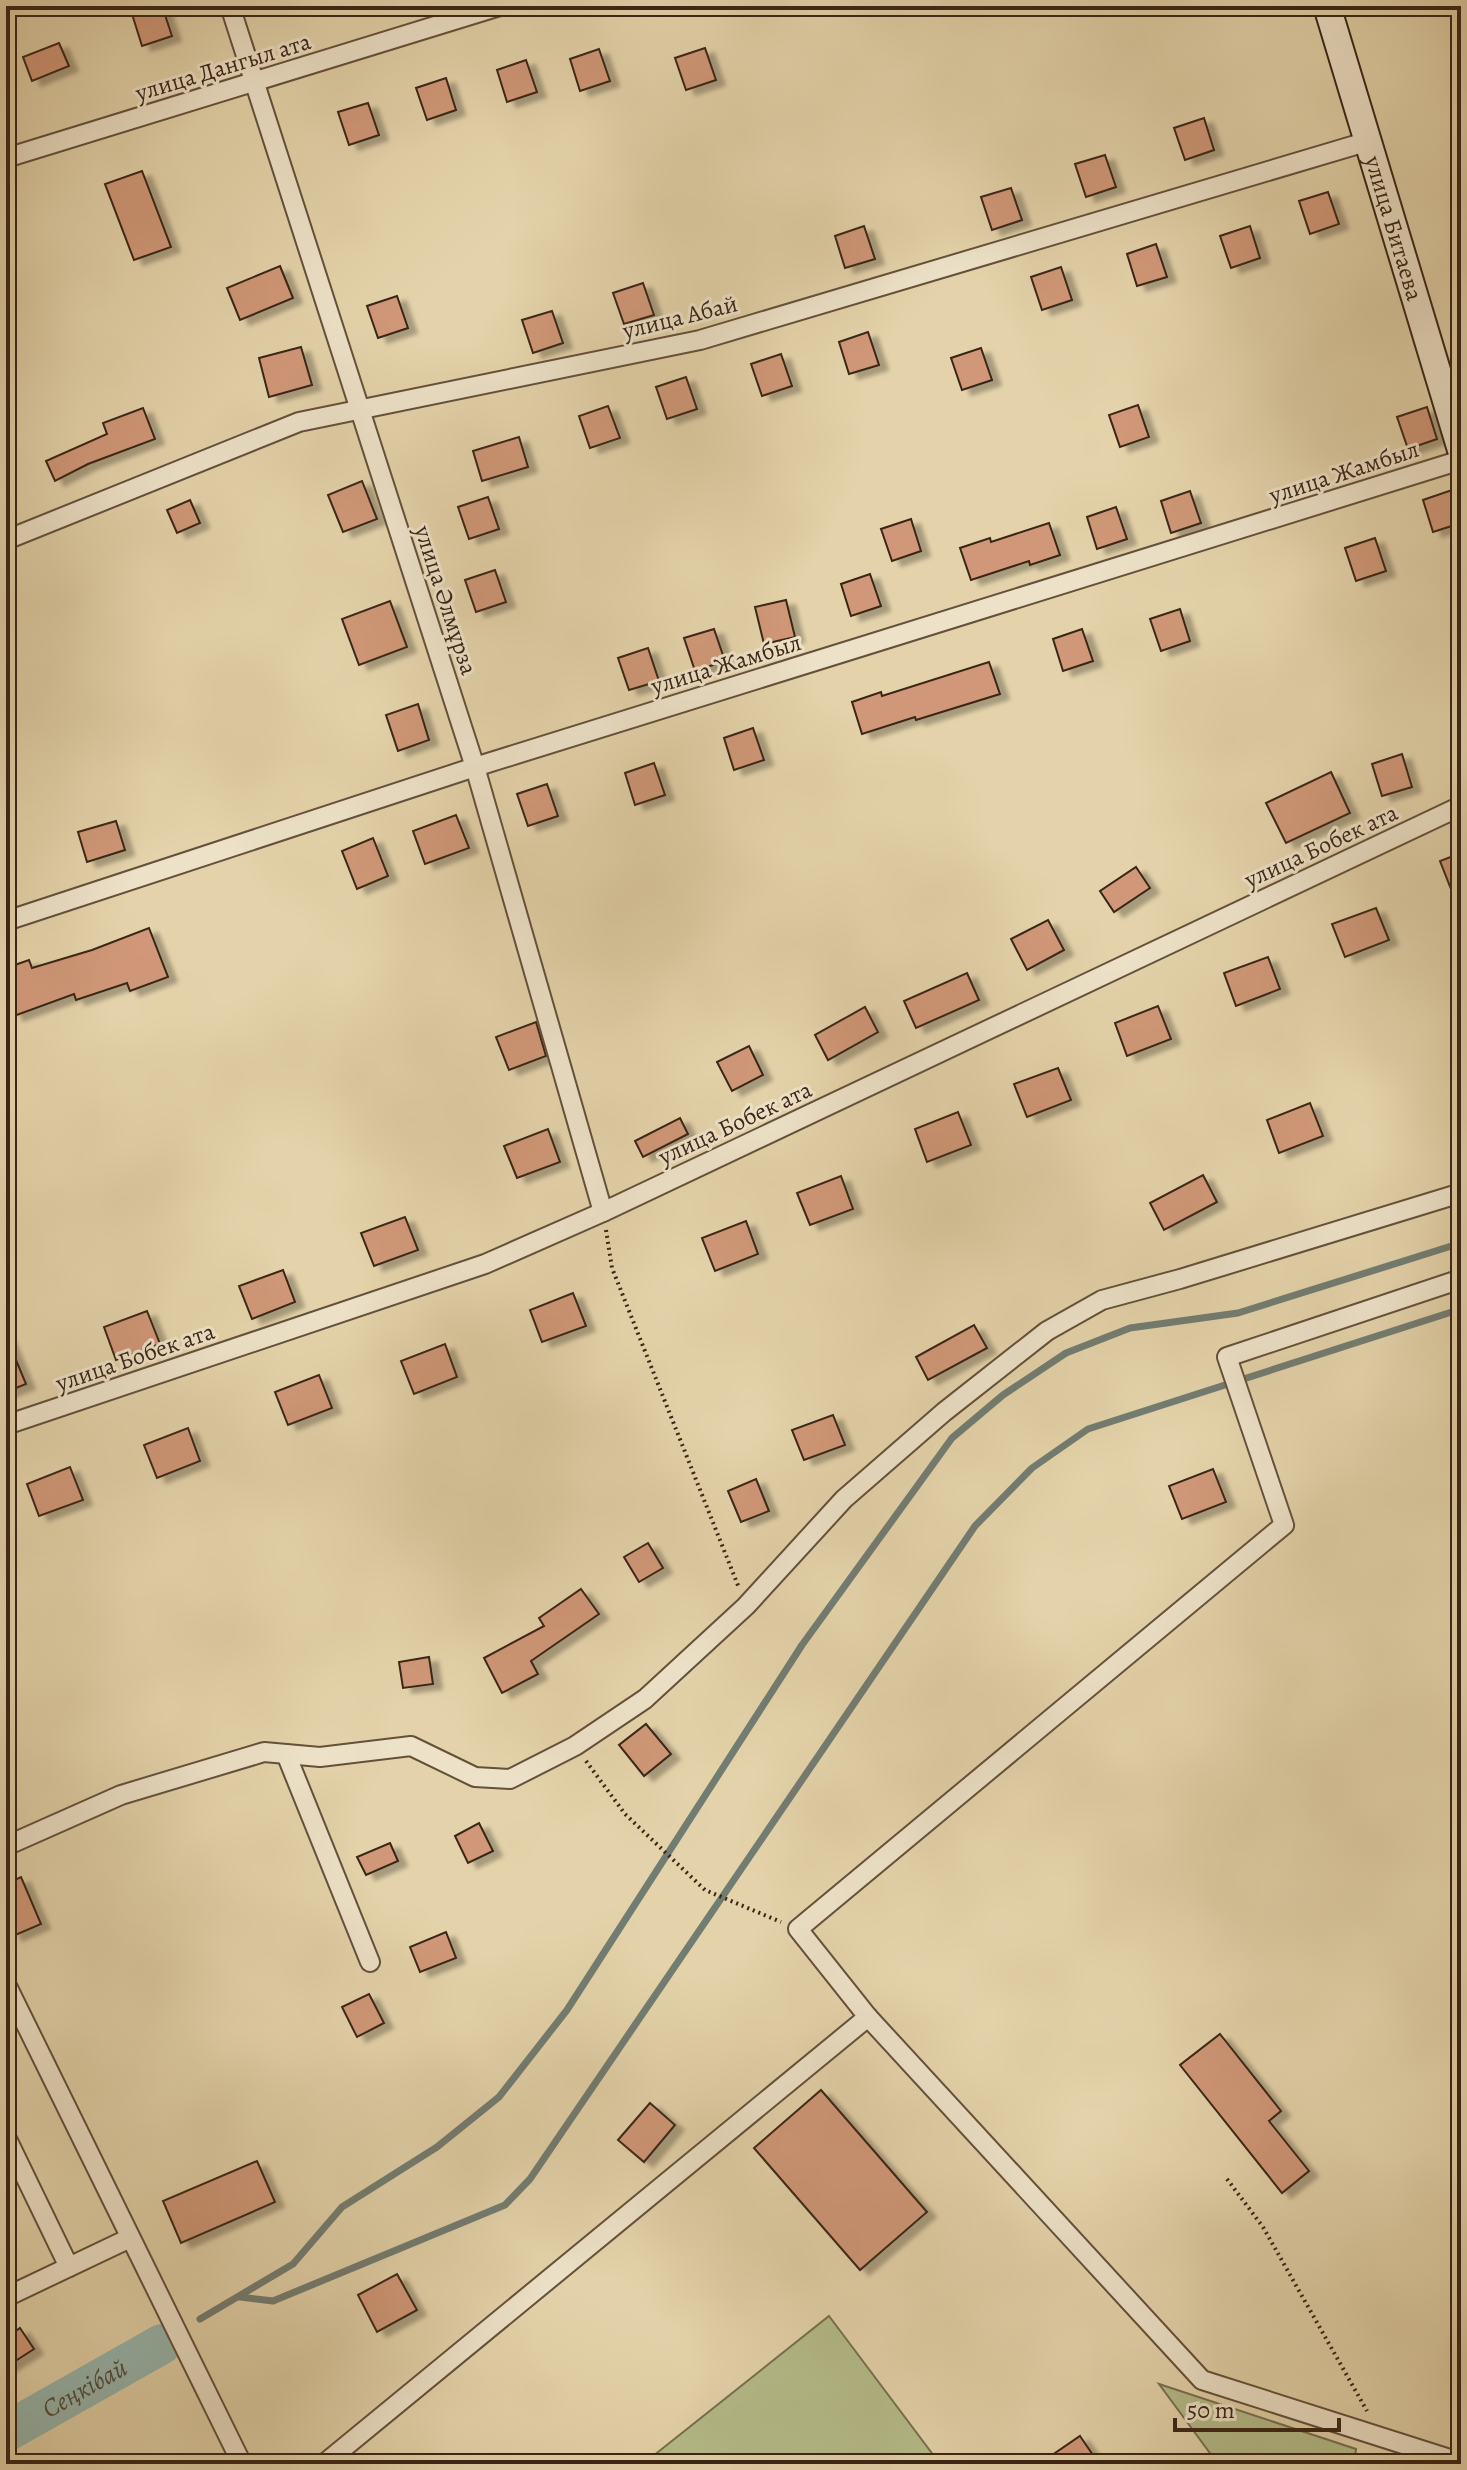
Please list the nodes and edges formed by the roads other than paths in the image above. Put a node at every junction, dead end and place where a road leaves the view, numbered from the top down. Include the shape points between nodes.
1 (230, 6) edge
2 (500, 6) edge
3 (1327, 6) edge
4 (255, 83) junction
5 (1369, 141) junction
6 (6, 158) edge
7 (359, 411) junction
8 (1461, 450) edge
9 (1461, 460) edge
10 (6, 540) edge
11 (475, 767) junction
12 (1461, 806) edge
13 (6, 921) edge
14 (1461, 1193) edge
15 (603, 1212) junction
16 (1461, 1279) edge
17 (6, 1425) edge
18 (286, 1754) junction
19 (6, 1846) edge
20 (370, 1962) dead end
21 (6, 1984) edge
22 (868, 2017) junction
23 (6, 2137) edge
24 (130, 2238) junction
25 (69, 2267) junction
26 (6, 2297) edge
27 (1453, 2460) edge
28 (242, 2464) edge
29 (324, 2464) edge

1 - 4 street, улица Әлмұрза
2 - 4 street, улица Дангыл ата
3 - 5 street, улица Битаева
4 - 6 street, улица Дангыл ата
4 - 7 street, улица Әлмұрза
5 - 7 street, улица Абай via 700,340
5 - 8 street, улица Битаева
7 - 10 street, улица Абай via 299,422
7 - 11 street, улица Әлмұрза
9 - 11 street, улица Жамбыл
11 - 13 street, улица Жамбыл
11 - 15 street, улица Әлмұрза
12 - 15 street, улица Бобек ата
14 - 18 street via 1102,1300 1047,1331 844,1499 746,1606 645,1699 575,1746 510,1779 475,1777 411,1746 320,1757
15 - 17 street, улица Бобек ата via 485,1264
16 - 22 street via 1227,1357 1284,1525 798,1929
18 - 19 street via 264,1752 121,1795
18 - 20 street
21 - 24 street
22 - 27 street via 1202,2380
22 - 29 street
23 - 25 street
24 - 25 street
24 - 28 street
25 - 26 street

